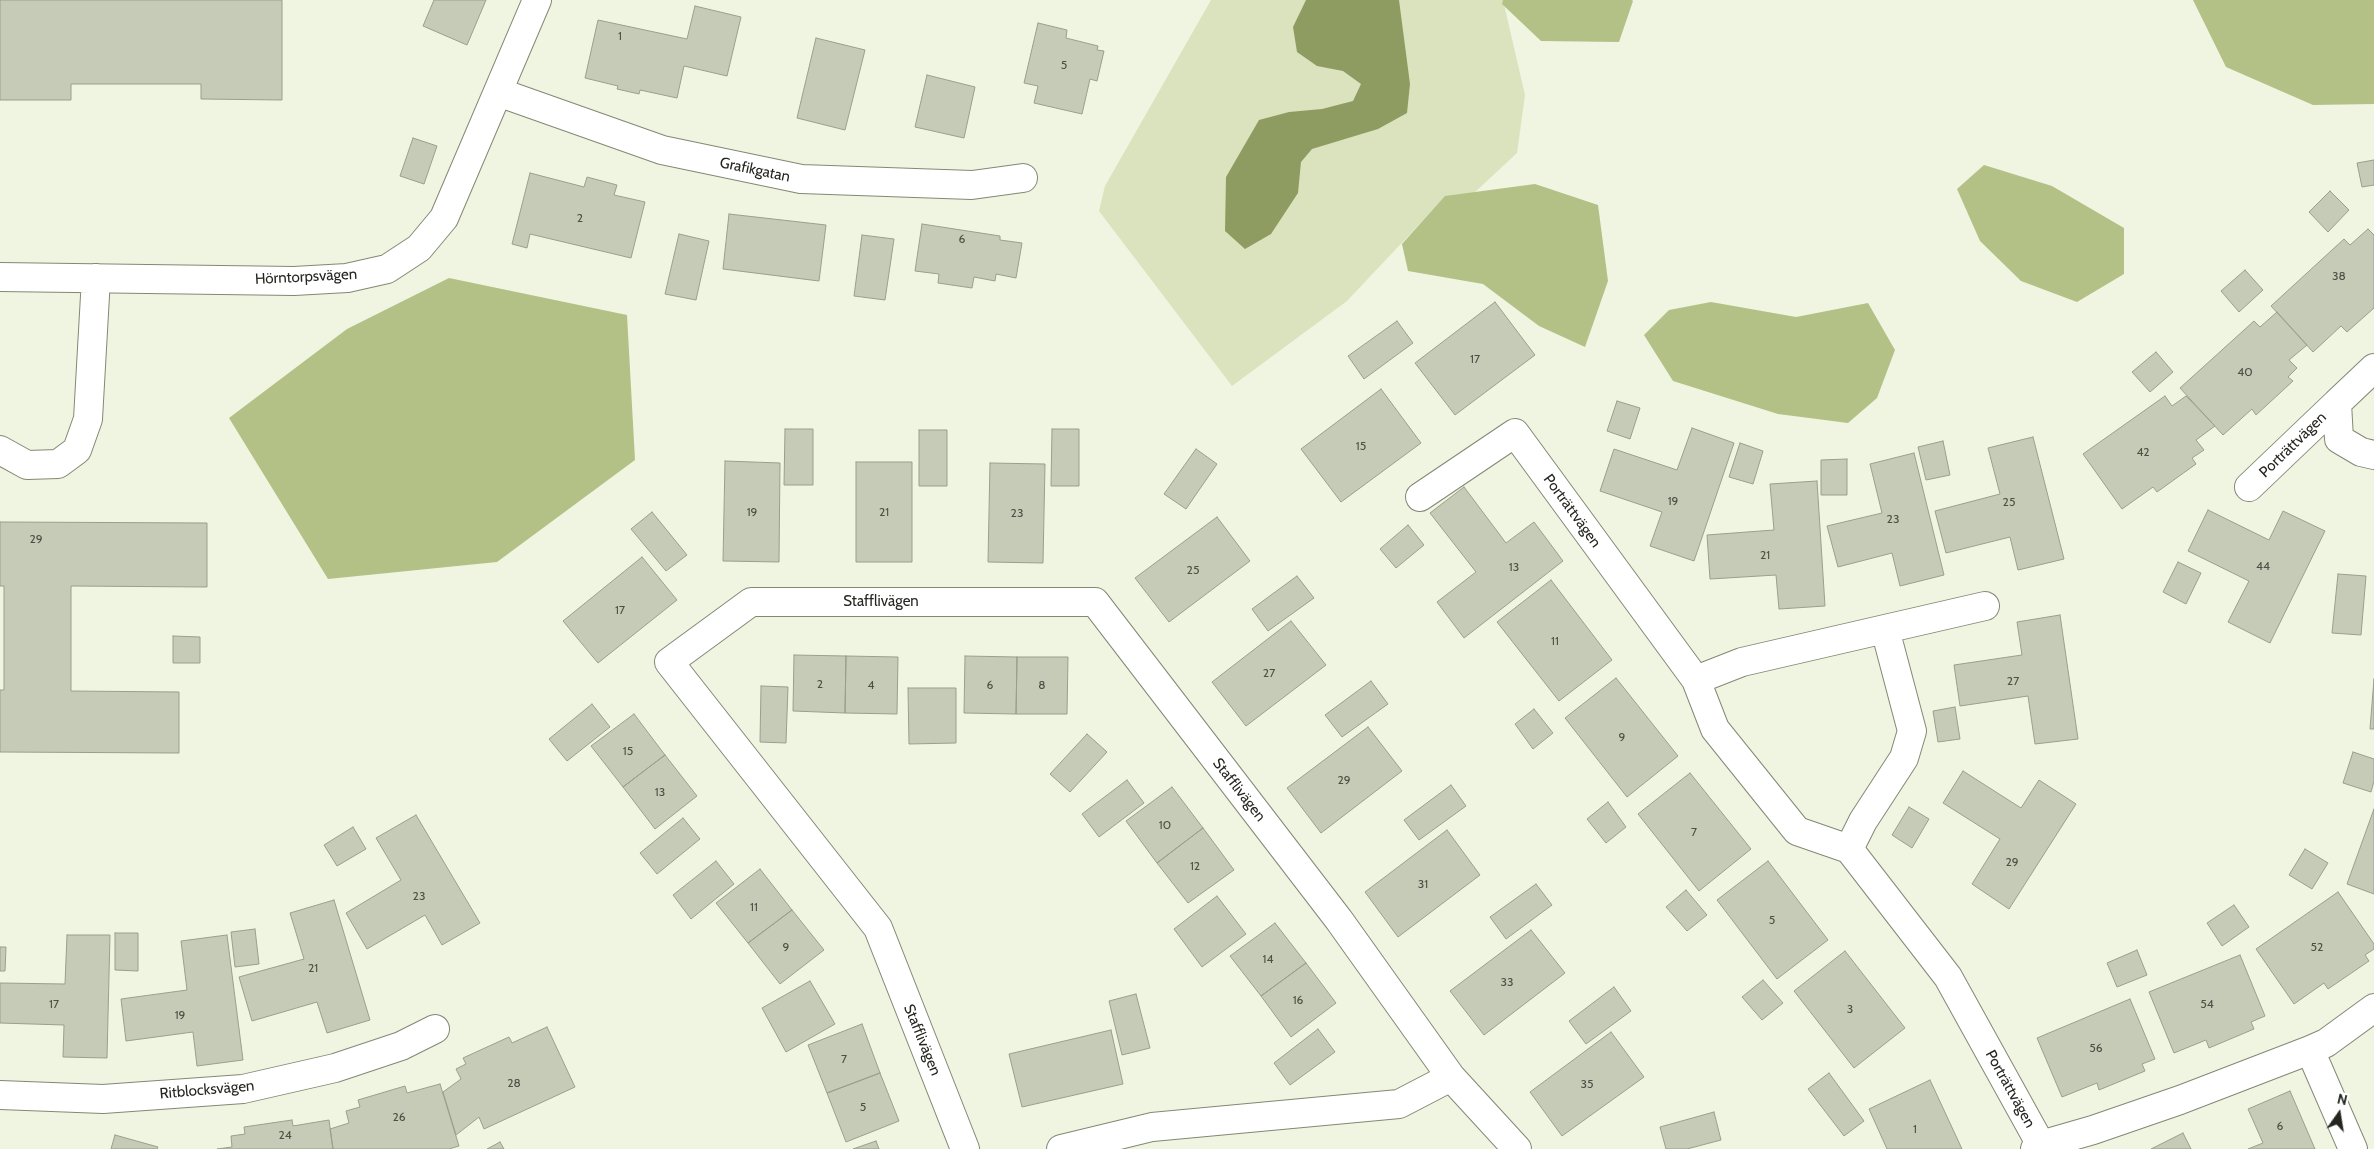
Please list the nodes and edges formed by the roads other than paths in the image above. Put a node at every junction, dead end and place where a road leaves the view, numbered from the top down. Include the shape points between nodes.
1 (537, 0) edge
2 (498, 92) junction
3 (1023, 178) dead end
4 (0, 277) edge
5 (96, 278) junction
6 (2374, 368) edge
7 (2337, 403) junction
8 (0, 450) edge
9 (2374, 455) edge
10 (2249, 487) dead end
11 (1420, 497) dead end
12 (1985, 606) dead end
13 (1885, 629) junction
14 (1696, 680) junction
15 (1849, 850) junction
16 (2374, 1008) edge
17 (435, 1029) dead end
18 (2310, 1050) junction
19 (1451, 1077) junction
20 (0, 1095) edge
21 (2038, 1147) edge
22 (965, 1149) edge
23 (1060, 1149) edge
24 (1518, 1149) edge
25 (2353, 1149) edge

1 - 2 street, Hörntorpsvägen
2 - 3 street, Grafikgatan via 662,150 801,179 972,185
2 - 5 street, Hörntorpsvägen via 444,218 419,248 387,269 347,278 294,281
4 - 5 street, Hörntorpsvägen
5 - 8 street via 88,419 76,450 58,464 27,465
6 - 7 street, Porträttvägen
7 - 9 street, Porträttvägen via 2339,439 2361,452
7 - 10 street, Porträttvägen
11 - 14 street, Porträttvägen via 1515,434
12 - 13 street
13 - 14 street via 1742,662
13 - 15 street via 1912,731 1904,758 1863,821
14 - 15 street, Porträttvägen via 1715,729 1797,831
15 - 21 street, Porträttvägen via 1948,977
16 - 18 street, Porträttvägen via 2326,1043
17 - 20 street, Ritblocksvägen via 401,1046 335,1068 243,1089 103,1099
18 - 21 street, Porträttvägen via 2180,1100
18 - 25 street
19 - 22 street, Stafflivägen via 1339,920 1095,602 751,602 669,662 878,928
19 - 23 street via 1399,1104 1152,1127
19 - 24 street, Stafflivägen

